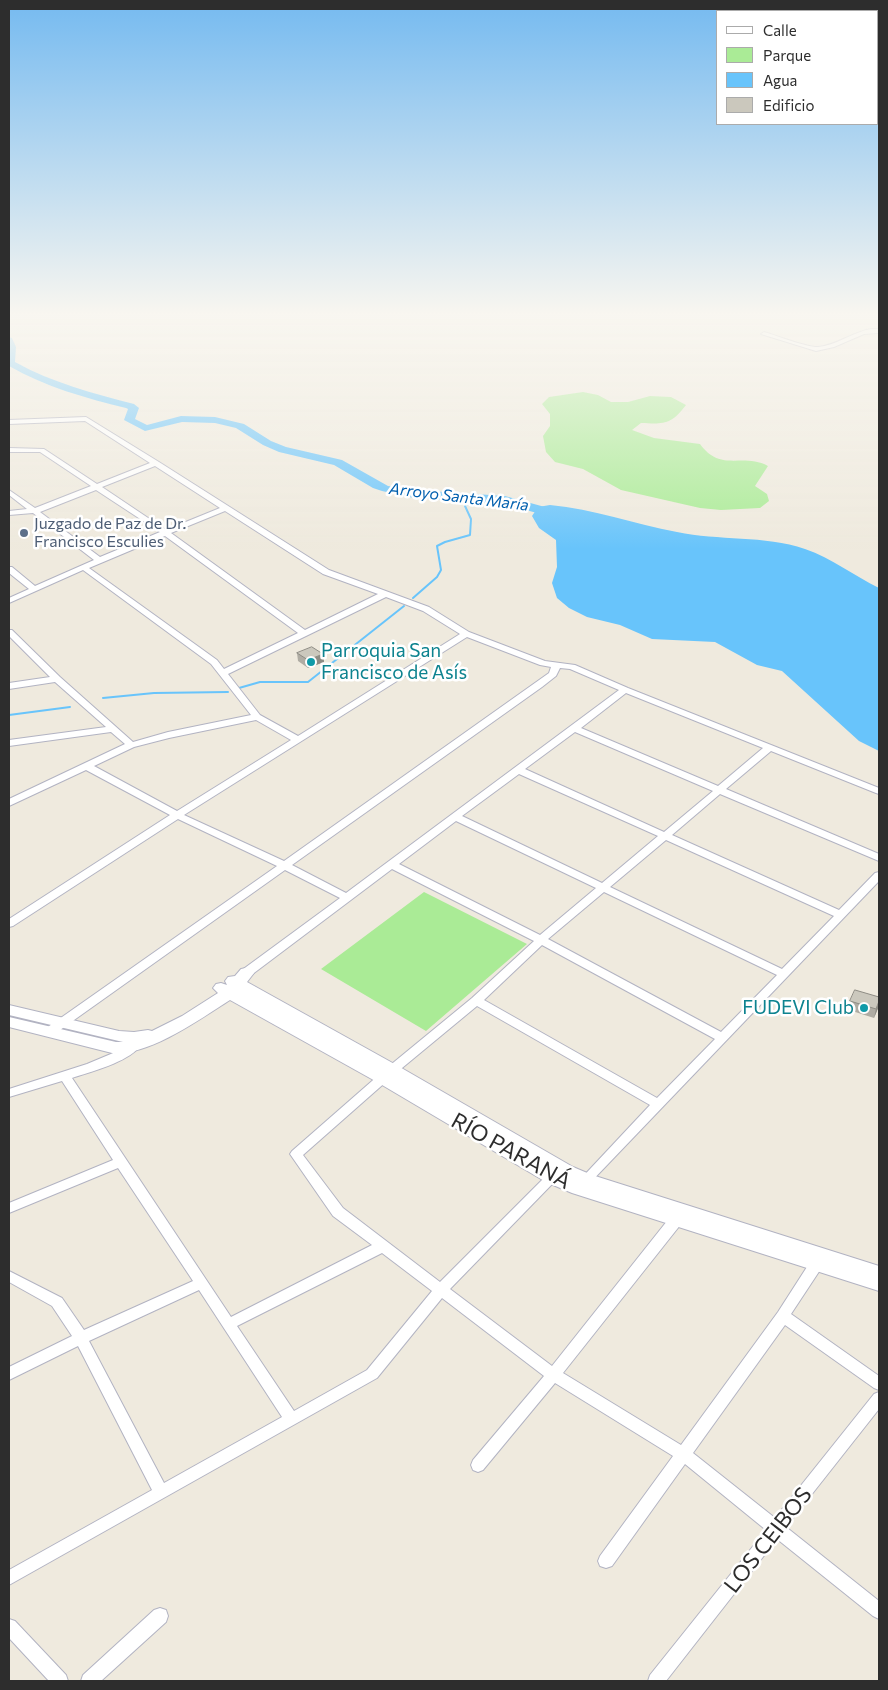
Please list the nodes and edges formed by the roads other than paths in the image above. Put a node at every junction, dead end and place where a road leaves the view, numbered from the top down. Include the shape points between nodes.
1 (9, 422) edge
2 (9, 450) edge
3 (156, 463) junction
4 (96, 486) junction
5 (9, 492) edge
6 (226, 508) junction
7 (35, 511) junction
8 (9, 513) edge
9 (166, 534) junction
10 (99, 560) junction
11 (82, 567) junction
12 (9, 569) edge
13 (34, 589) junction
14 (385, 594) junction
15 (9, 601) edge
16 (9, 632) edge
17 (305, 634) junction
18 (466, 634) junction
19 (556, 666) junction
20 (222, 673) junction
21 (57, 679) junction
22 (9, 686) edge
23 (625, 690) junction
24 (257, 718) junction
25 (574, 728) junction
26 (113, 729) junction
27 (298, 739) junction
28 (9, 744) edge
29 (131, 745) junction
30 (769, 748) junction
31 (86, 766) junction
32 (518, 770) junction
33 (719, 790) junction
34 (879, 791) edge
35 (9, 803) edge
36 (177, 815) junction
37 (456, 817) junction
38 (664, 836) junction
39 (879, 858) edge
40 (284, 864) junction
41 (391, 864) junction
42 (879, 875) edge
43 (605, 887) junction
44 (348, 898) junction
45 (841, 915) junction
46 (9, 924) edge
47 (542, 940) junction
48 (784, 974) junction
49 (234, 983) junction
50 (476, 1002) junction
51 (9, 1010) edge
52 (9, 1022) edge
53 (55, 1027) junction
54 (722, 1038) junction
55 (133, 1047) junction
56 (388, 1074) junction
57 (64, 1075) junction
58 (9, 1093) edge
59 (658, 1104) junction
60 (122, 1161) junction
61 (556, 1173) junction
62 (582, 1184) junction
63 (9, 1208) edge
64 (680, 1215) junction
65 (383, 1246) junction
66 (819, 1260) junction
67 (879, 1273) edge
68 (9, 1276) edge
69 (202, 1282) junction
70 (879, 1284) edge
71 (441, 1290) junction
72 (783, 1316) junction
73 (229, 1324) junction
74 (81, 1338) junction
75 (9, 1374) edge
76 (553, 1375) junction
77 (879, 1384) edge
78 (879, 1398) edge
79 (292, 1419) junction
80 (683, 1454) junction
81 (478, 1466) dead end
82 (161, 1493) junction
83 (776, 1529) junction
84 (606, 1561) dead end
85 (9, 1578) edge
86 (879, 1611) edge
87 (160, 1616) dead end
88 (9, 1627) edge
89 (60, 1681) edge
90 (90, 1681) edge
91 (656, 1681) edge

1 - 3 street via 86,419
2 - 4 street via 42,450
3 - 4 street
3 - 6 street
4 - 7 street
4 - 9 street
5 - 7 street
6 - 9 street
6 - 14 street via 326,572
7 - 8 street
7 - 10 street
9 - 10 street
9 - 17 street
10 - 11 street
11 - 13 street
11 - 20 street via 214,662
12 - 13 street
13 - 15 street
14 - 17 street
14 - 18 street via 436,614
16 - 21 street
17 - 20 street
18 - 19 street
18 - 27 street
19 - 23 street via 572,667
19 - 40 street via 553,674 539,685
20 - 24 street
21 - 22 street
21 - 26 street
23 - 25 street
23 - 30 street
24 - 27 street
24 - 29 street
25 - 32 street
25 - 33 street
26 - 28 street
26 - 29 street
27 - 36 street
29 - 31 street
30 - 33 street
30 - 34 street
31 - 35 street
31 - 36 street
32 - 37 street
32 - 38 street
33 - 38 street
33 - 39 street
36 - 40 street
36 - 46 street
37 - 41 street
37 - 43 street
38 - 43 street
38 - 45 street
40 - 44 street
40 - 53 street
41 - 44 street
41 - 47 street
42 - 45 street
43 - 47 street
43 - 48 street
44 - 49 street
45 - 48 street
47 - 50 street
47 - 54 street
48 - 54 street
49 - 53 street via 147,1035 134,1038
49 - 55 street via 188,1020
49 - 56 street, RÍO PARANÁ
50 - 56 street
50 - 59 street
51 - 53 street
52 - 53 street
53 - 55 street via 116,1048
54 - 59 street
55 - 57 street via 125,1053
56 - 61 street, RÍO PARANÁ
56 - 65 street via 296,1154 338,1212
57 - 58 street
57 - 60 street
59 - 62 street
60 - 63 street
60 - 69 street
61 - 62 street, RÍO PARANÁ
61 - 71 street
62 - 64 street, RÍO PARANÁ
64 - 66 street, RÍO PARANÁ
64 - 76 street
65 - 71 street
65 - 73 street
66 - 67 street, RÍO PARANÁ
66 - 70 street, RÍO PARANÁ
66 - 72 street
68 - 74 street via 57,1302
69 - 73 street
69 - 74 street
71 - 76 street
71 - 79 street via 372,1374
72 - 77 street
72 - 80 street
73 - 79 street
74 - 75 street
74 - 82 street
76 - 80 street
76 - 81 street
78 - 83 street, LOS CEIBOS
79 - 82 street
80 - 83 street
80 - 84 street
82 - 85 street
83 - 86 street
83 - 91 street, LOS CEIBOS
87 - 90 street
88 - 89 street

